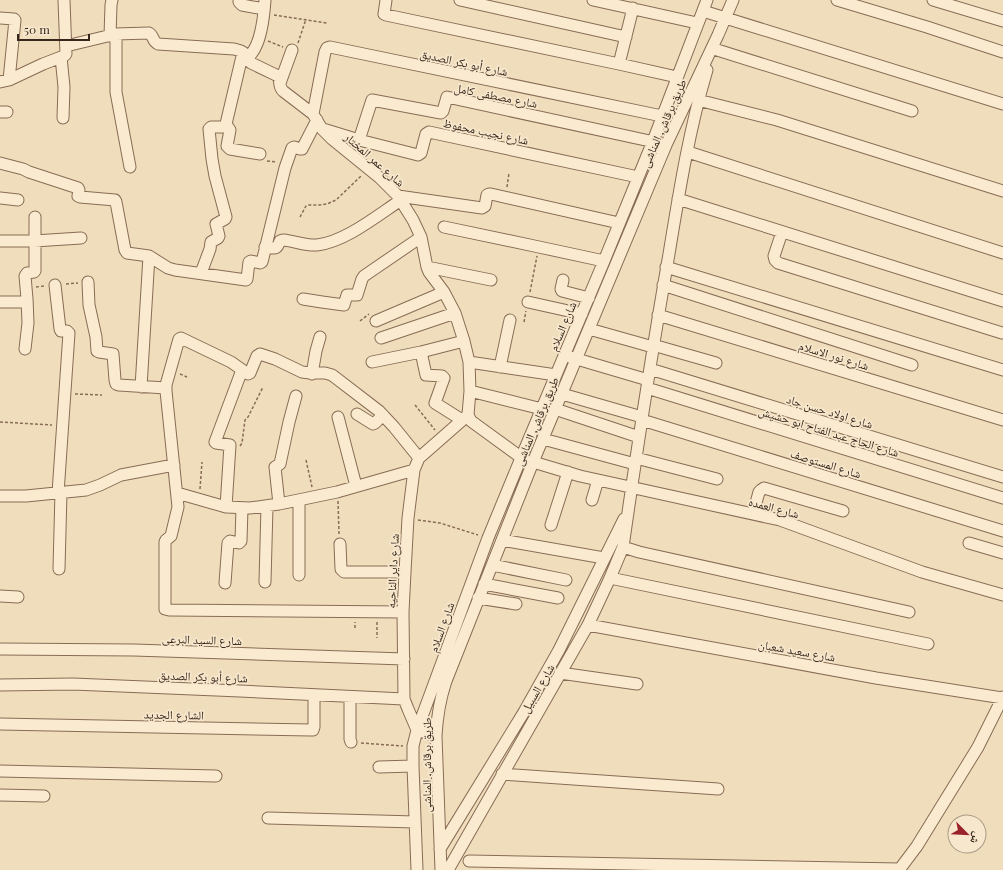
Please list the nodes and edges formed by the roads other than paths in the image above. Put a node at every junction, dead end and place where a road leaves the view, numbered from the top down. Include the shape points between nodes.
1 (64, 0) edge
2 (112, 0) edge
3 (239, 0) edge
4 (386, 0) edge
5 (460, 0) edge
6 (593, 0) edge
7 (707, 0) edge
8 (733, 0) edge
9 (838, 0) edge
10 (932, 0) edge
11 (264, 7) edge
12 (633, 8) junction
13 (703, 11) junction
14 (0, 18) edge
15 (726, 18) junction
16 (1003, 22) edge
17 (697, 24) junction
18 (113, 35) junction
19 (718, 35) junction
20 (626, 37) junction
21 (714, 49) junction
22 (292, 50) dead end
23 (64, 52) junction
24 (1003, 52) edge
25 (245, 56) junction
26 (619, 64) junction
27 (678, 77) junction
28 (5, 81) edge
29 (280, 83) junction
30 (698, 100) junction
31 (1003, 104) edge
32 (912, 111) dead end
33 (662, 116) junction
34 (63, 118) dead end
35 (318, 121) junction
36 (228, 127) junction
37 (360, 140) junction
38 (652, 141) junction
39 (666, 145) junction
40 (688, 152) junction
41 (260, 154) road end
42 (0, 163) edge
43 (130, 167) dead end
44 (638, 177) junction
45 (1003, 191) edge
46 (0, 198) edge
47 (400, 198) junction
48 (678, 199) junction
49 (18, 200) dead end
50 (35, 217) dead end
51 (619, 223) junction
52 (444, 227) dead end
53 (782, 232) junction
54 (422, 237) junction
55 (81, 238) dead end
56 (0, 241) edge
57 (34, 241) junction
58 (265, 247) junction
59 (1003, 253) edge
60 (149, 256) junction
61 (604, 261) junction
62 (427, 267) junction
63 (666, 267) junction
64 (201, 273) junction
65 (491, 280) dead end
66 (563, 280) dead end
67 (88, 282) dead end
68 (55, 285) dead end
69 (664, 285) junction
70 (444, 292) junction
71 (27, 298) junction
72 (589, 298) junction
73 (303, 299) dead end
74 (1003, 301) edge
75 (0, 302) edge
76 (528, 302) road end
77 (454, 314) junction
78 (582, 314) junction
79 (658, 315) junction
80 (510, 320) dead end
81 (376, 321) dead end
82 (589, 329) junction
83 (1002, 333) edge
84 (320, 337) dead end
85 (381, 338) dead end
86 (464, 341) junction
87 (653, 346) junction
88 (25, 349) dead end
89 (421, 352) junction
90 (564, 355) junction
91 (577, 359) junction
92 (372, 362) dead end
93 (469, 362) junction
94 (716, 363) dead end
95 (912, 365) dead end
96 (500, 367) junction
97 (242, 370) junction
98 (1003, 370) edge
99 (312, 374) junction
100 (556, 374) junction
101 (648, 379) junction
102 (141, 386) junction
103 (166, 388) junction
104 (470, 391) junction
105 (562, 394) junction
106 (296, 396) dead end
107 (542, 409) junction
108 (555, 410) junction
109 (357, 414) dead end
110 (383, 415) junction
111 (338, 417) dead end
112 (465, 417) junction
113 (642, 419) junction
114 (1003, 420) edge
115 (639, 437) junction
116 (543, 439) junction
117 (419, 458) junction
118 (521, 458) junction
119 (636, 461) junction
120 (533, 463) junction
121 (174, 465) junction
122 (414, 470) junction
123 (568, 472) junction
124 (1003, 477) edge
125 (717, 479) dead end
126 (598, 480) junction
127 (356, 486) junction
128 (632, 487) junction
129 (59, 493) junction
130 (177, 493) junction
131 (0, 496) edge
132 (1003, 498) edge
133 (299, 500) junction
134 (592, 500) dead end
135 (279, 504) junction
136 (267, 506) junction
137 (226, 507) junction
138 (242, 508) junction
139 (628, 511) junction
140 (842, 511) dead end
141 (753, 514) junction
142 (550, 525) dead end
143 (1003, 530) edge
144 (502, 540) junction
145 (969, 543) dead end
146 (340, 544) road end
147 (623, 547) junction
148 (1003, 553) edge
149 (604, 558) junction
150 (492, 565) junction
151 (59, 569) dead end
152 (405, 572) junction
153 (300, 575) dead end
154 (610, 578) junction
155 (566, 580) dead end
156 (265, 582) dead end
157 (225, 583) dead end
158 (484, 584) junction
159 (1003, 595) edge
160 (0, 596) edge
161 (18, 597) dead end
162 (478, 598) junction
163 (558, 598) dead end
164 (516, 604) dead end
165 (403, 612) junction
166 (909, 612) dead end
167 (588, 625) junction
168 (928, 644) dead end
169 (0, 649) edge
170 (404, 659) junction
171 (560, 673) junction
172 (637, 684) dead end
173 (0, 685) edge
174 (314, 695) junction
175 (350, 697) junction
176 (1003, 697) edge
177 (404, 699) junction
178 (0, 724) edge
179 (417, 730) junction
180 (436, 736) junction
181 (351, 742) road end
182 (413, 766) junction
183 (379, 767) dead end
184 (0, 771) edge
185 (502, 774) junction
186 (216, 776) dead end
187 (718, 788) dead end
188 (0, 795) edge
189 (44, 796) dead end
190 (268, 818) dead end
191 (414, 822) junction
192 (440, 850) junction
193 (469, 861) dead end
194 (417, 870) edge
195 (441, 870) edge
196 (448, 870) edge
197 (899, 870) edge

1 - 23 street
2 - 18 street
3 - 11 street via 242,4
4 - 26 street via 386,15
5 - 20 street
6 - 12 street
7 - 13 street, شارع السلام
8 - 15 street, طريق برقاش, المناشى
9 - 24 street
10 - 16 street
11 - 25 street via 257,43
12 - 17 street
12 - 20 street
13 - 15 street
13 - 17 street, شارع السلام
14 - 28 street via 15,20
15 - 19 street, طريق برقاش, المناشى
15 - 31 street
17 - 27 street, شارع السلام
18 - 23 street, شارع عمر المختار
18 - 25 street, شارع عمر المختار via 149,33 158,44 234,49 241,51
18 - 43 street via 116,92
19 - 21 street, شارع السبيل
19 - 39 street, طريق برقاش, المناشى
20 - 26 street
21 - 30 street, شارع السبيل
21 - 32 street
22 - 29 street
23 - 28 street
23 - 34 street
25 - 29 street, شارع عمر المختار via 254,65 276,75
25 - 36 street via 226,124
26 - 27 street
27 - 33 street, شارع السلام
29 - 35 street, شارع عمر المختار via 280,88
30 - 40 street, شارع السبيل
30 - 45 street via 777,120
33 - 35 street, شارع أبو بكر الصديق via 327,48
33 - 38 street, شارع السلام
35 - 37 street, شارع نجيب محفوظ
35 - 47 street, شارع عمر المختار via 336,142 369,168
35 - 58 street, شارع أبو بكر الصديق via 303,148 293,147
36 - 41 street via 229,148
36 - 64 street via 209,129 214,171 226,217 216,224 219,236 211,242
37 - 38 street, شارع مصطفى كامل via 372,100 441,113 447,97
37 - 44 street, شارع نجيب محفوظ via 419,155 429,132
38 - 39 street, شارع مصطفى كامل
38 - 44 street, شارع السلام
39 - 82 street, طريق برقاش, المناشى
40 - 48 street, شارع السبيل
40 - 59 street
42 - 60 street via 23,168 78,188 80,197 115,200 126,252
44 - 51 street, شارع السلام
46 - 49 street
47 - 51 street via 482,208 488,194 491,194
47 - 54 street, شارع عمر المختار
47 - 58 street via 364,225 330,242 312,245 283,240 276,248
48 - 53 street
48 - 63 street, شارع السبيل
50 - 57 street
51 - 61 street, شارع السلام
52 - 61 street
53 - 74 street
53 - 83 street via 774,256 778,263
54 - 62 street, شارع عمر المختار
54 - 73 street via 364,276 357,295 347,296 345,304
55 - 57 street
56 - 57 street
57 - 71 street via 35,270 25,276
58 - 64 street via 261,263 249,262 245,280
60 - 64 street via 172,269
60 - 102 street
61 - 72 street, شارع السلام
62 - 65 street
62 - 70 street, شارع عمر المختار
63 - 69 street, شارع السبيل
63 - 98 street
66 - 72 street via 562,291
67 - 102 street via 89,305 98,352 113,354 114,380 117,385
68 - 129 street via 60,330 69,332
69 - 79 street, شارع السبيل
69 - 95 street
70 - 77 street, شارع عمر المختار
70 - 81 street
71 - 75 street via 23,302
71 - 88 street
72 - 78 street, شارع السلام
76 - 78 street
77 - 85 street
77 - 86 street, شارع عمر المختار
78 - 90 street, شارع السلام
79 - 87 street, شارع السبيل
79 - 114 street, شارع نور الاسلام
80 - 96 street
82 - 87 street
82 - 91 street, طريق برقاش, المناشى
84 - 99 street
86 - 89 street
86 - 93 street, شارع عمر المختار
87 - 94 street
87 - 101 street, شارع السبيل
89 - 92 street
89 - 112 street via 426,375 444,378 434,402
90 - 91 street
90 - 100 street, شارع السلام
91 - 101 street
91 - 105 street, طريق برقاش, المناشى
93 - 96 street
93 - 104 street, شارع عمر المختار
96 - 100 street
97 - 99 street via 250,373 256,357 260,354
97 - 103 street via 231,362 180,339
97 - 137 street via 215,442 230,445
99 - 110 street via 328,374 336,378
100 - 107 street, شارع السلام
101 - 113 street, شارع السبيل
101 - 124 street, شارع اولاد حسن جاد
101 - 132 street, شارع الحاج عبد الفتاح ابو حشيش
102 - 103 street
103 - 121 street
104 - 107 street
104 - 112 street, شارع عمر المختار
105 - 108 street, طريق برقاش, المناشى
105 - 113 street, شارع المستوصف
106 - 135 street via 280,464 275,467
107 - 118 street, شارع السلام
108 - 115 street
108 - 116 street, طريق برقاش, المناشى
109 - 110 street via 373,424
110 - 117 street
111 - 127 street
112 - 117 street, شارع داير الناحيه
112 - 118 street
113 - 115 street, شارع السبيل
113 - 143 street, شارع المستوصف
115 - 119 street, شارع السبيل
116 - 119 street
116 - 120 street, طريق برقاش, المناشى
117 - 122 street, شارع داير الناحيه
118 - 120 street
118 - 179 street, شارع السلام via 488,538
119 - 125 street
119 - 128 street, شارع السبيل
120 - 123 street, شارع العمده
120 - 144 street, طريق برقاش, المناشى
121 - 129 street via 121,475 86,490
121 - 130 street
122 - 127 street
122 - 152 street, شارع داير الناحيه
123 - 126 street, شارع العمده
123 - 142 street
126 - 128 street, شارع العمده
126 - 134 street
127 - 133 street
128 - 139 street, شارع السبيل
128 - 141 street, شارع العمده
129 - 131 street
129 - 151 street
130 - 137 street
130 - 165 street via 178,510 171,536 165,542 166,610
133 - 135 street
133 - 153 street
135 - 136 street
136 - 138 street
136 - 156 street
137 - 138 street
138 - 157 street via 241,541 228,543
139 - 147 street, شارع السبيل
139 - 149 street, شارع السبيل
140 - 141 street via 764,488 759,492
141 - 159 street, شارع العمده via 780,520 922,572
144 - 149 street
144 - 150 street, طريق برقاش, المناشى
145 - 148 street
146 - 152 street via 341,569 344,572
147 - 154 street, شارع السبيل
147 - 166 street
149 - 192 street, شارع السبيل via 565,638 528,705
150 - 155 street
150 - 158 street, طريق برقاش, المناشى
152 - 165 street, شارع داير الناحيه
154 - 167 street, شارع السبيل
154 - 168 street
158 - 162 street, طريق برقاش, المناشى
158 - 163 street
160 - 161 street
162 - 164 street
162 - 180 street, طريق برقاش, المناشى via 440,699
165 - 170 street, شارع داير الناحيه
167 - 171 street, شارع السبيل
167 - 176 street, شارع سعيد شعبان via 876,678
169 - 170 street, شارع السيد البرعى via 134,650
170 - 177 street, شارع داير الناحيه
171 - 172 street
171 - 185 street, شارع السبيل
173 - 174 street, شارع أبو بكر الصديق via 73,684
174 - 175 street, شارع أبو بكر الصديق
174 - 178 street, الشارع الجديد via 314,729 311,730
175 - 177 street, شارع أبو بكر الصديق
175 - 181 street
176 - 197 street via 978,746
177 - 179 street, شارع داير الناحيه
179 - 180 street
179 - 182 street, طريق برقاش, المناشى via 413,746
180 - 192 street, طريق برقاش, المناشى
182 - 183 street
182 - 191 street, طريق برقاش, المناشى
184 - 186 street
185 - 187 street
185 - 196 street, شارع السبيل
188 - 189 street
190 - 191 street
191 - 194 street, طريق برقاش, المناشى
192 - 195 street, طريق برقاش, المناشى
193 - 197 street

